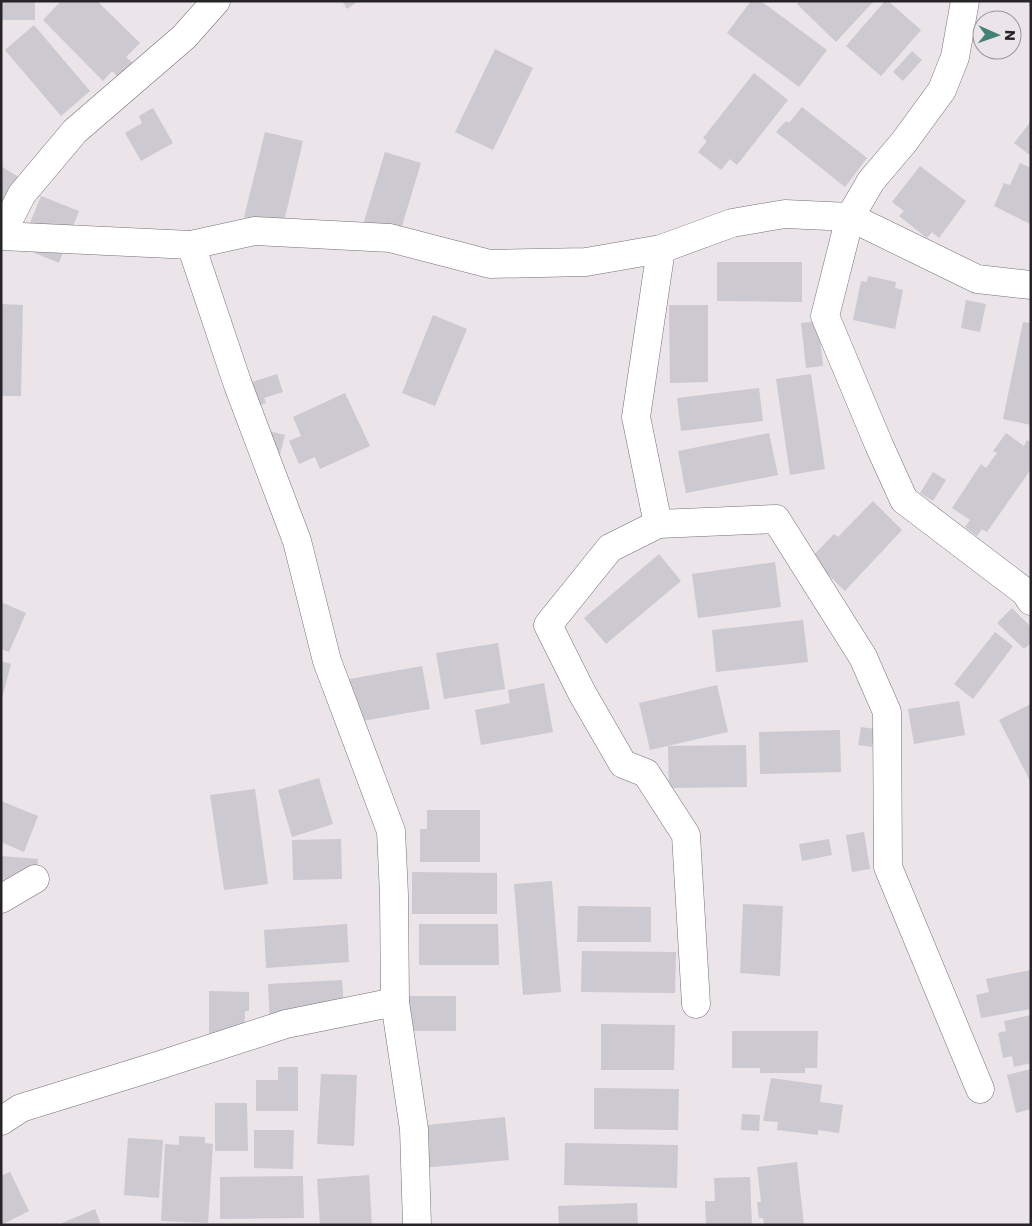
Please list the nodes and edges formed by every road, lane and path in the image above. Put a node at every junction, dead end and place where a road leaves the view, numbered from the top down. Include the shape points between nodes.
1 (216, 1) edge
2 (965, 1) edge
3 (850, 217) junction
4 (1, 235) edge
5 (191, 245) junction
6 (661, 249) junction
7 (1031, 285) edge
8 (658, 524) junction
9 (1031, 601) edge
10 (35, 879) dead end
11 (1, 899) edge
12 (395, 1002) junction
13 (696, 1004) dead end
14 (980, 1089) dead end
15 (1, 1120) edge
16 (417, 1225) edge

1 - 4 street via 184,37 75,131 22,194
2 - 3 street via 955,57 942,90 871,181
3 - 6 street via 785,214 732,223
3 - 7 street via 977,279
3 - 9 street via 825,316 904,500 1025,592
4 - 5 street
5 - 6 street via 255,231 390,238 490,264 586,262
5 - 12 street via 238,385 297,540 327,661 391,831
6 - 8 street via 636,417
8 - 13 street via 610,548 548,625 582,693 624,764 646,774 686,835
8 - 14 street via 776,519 863,657 887,712 888,867
10 - 11 street
12 - 15 street via 286,1024 21,1108
12 - 16 street via 414,1130

